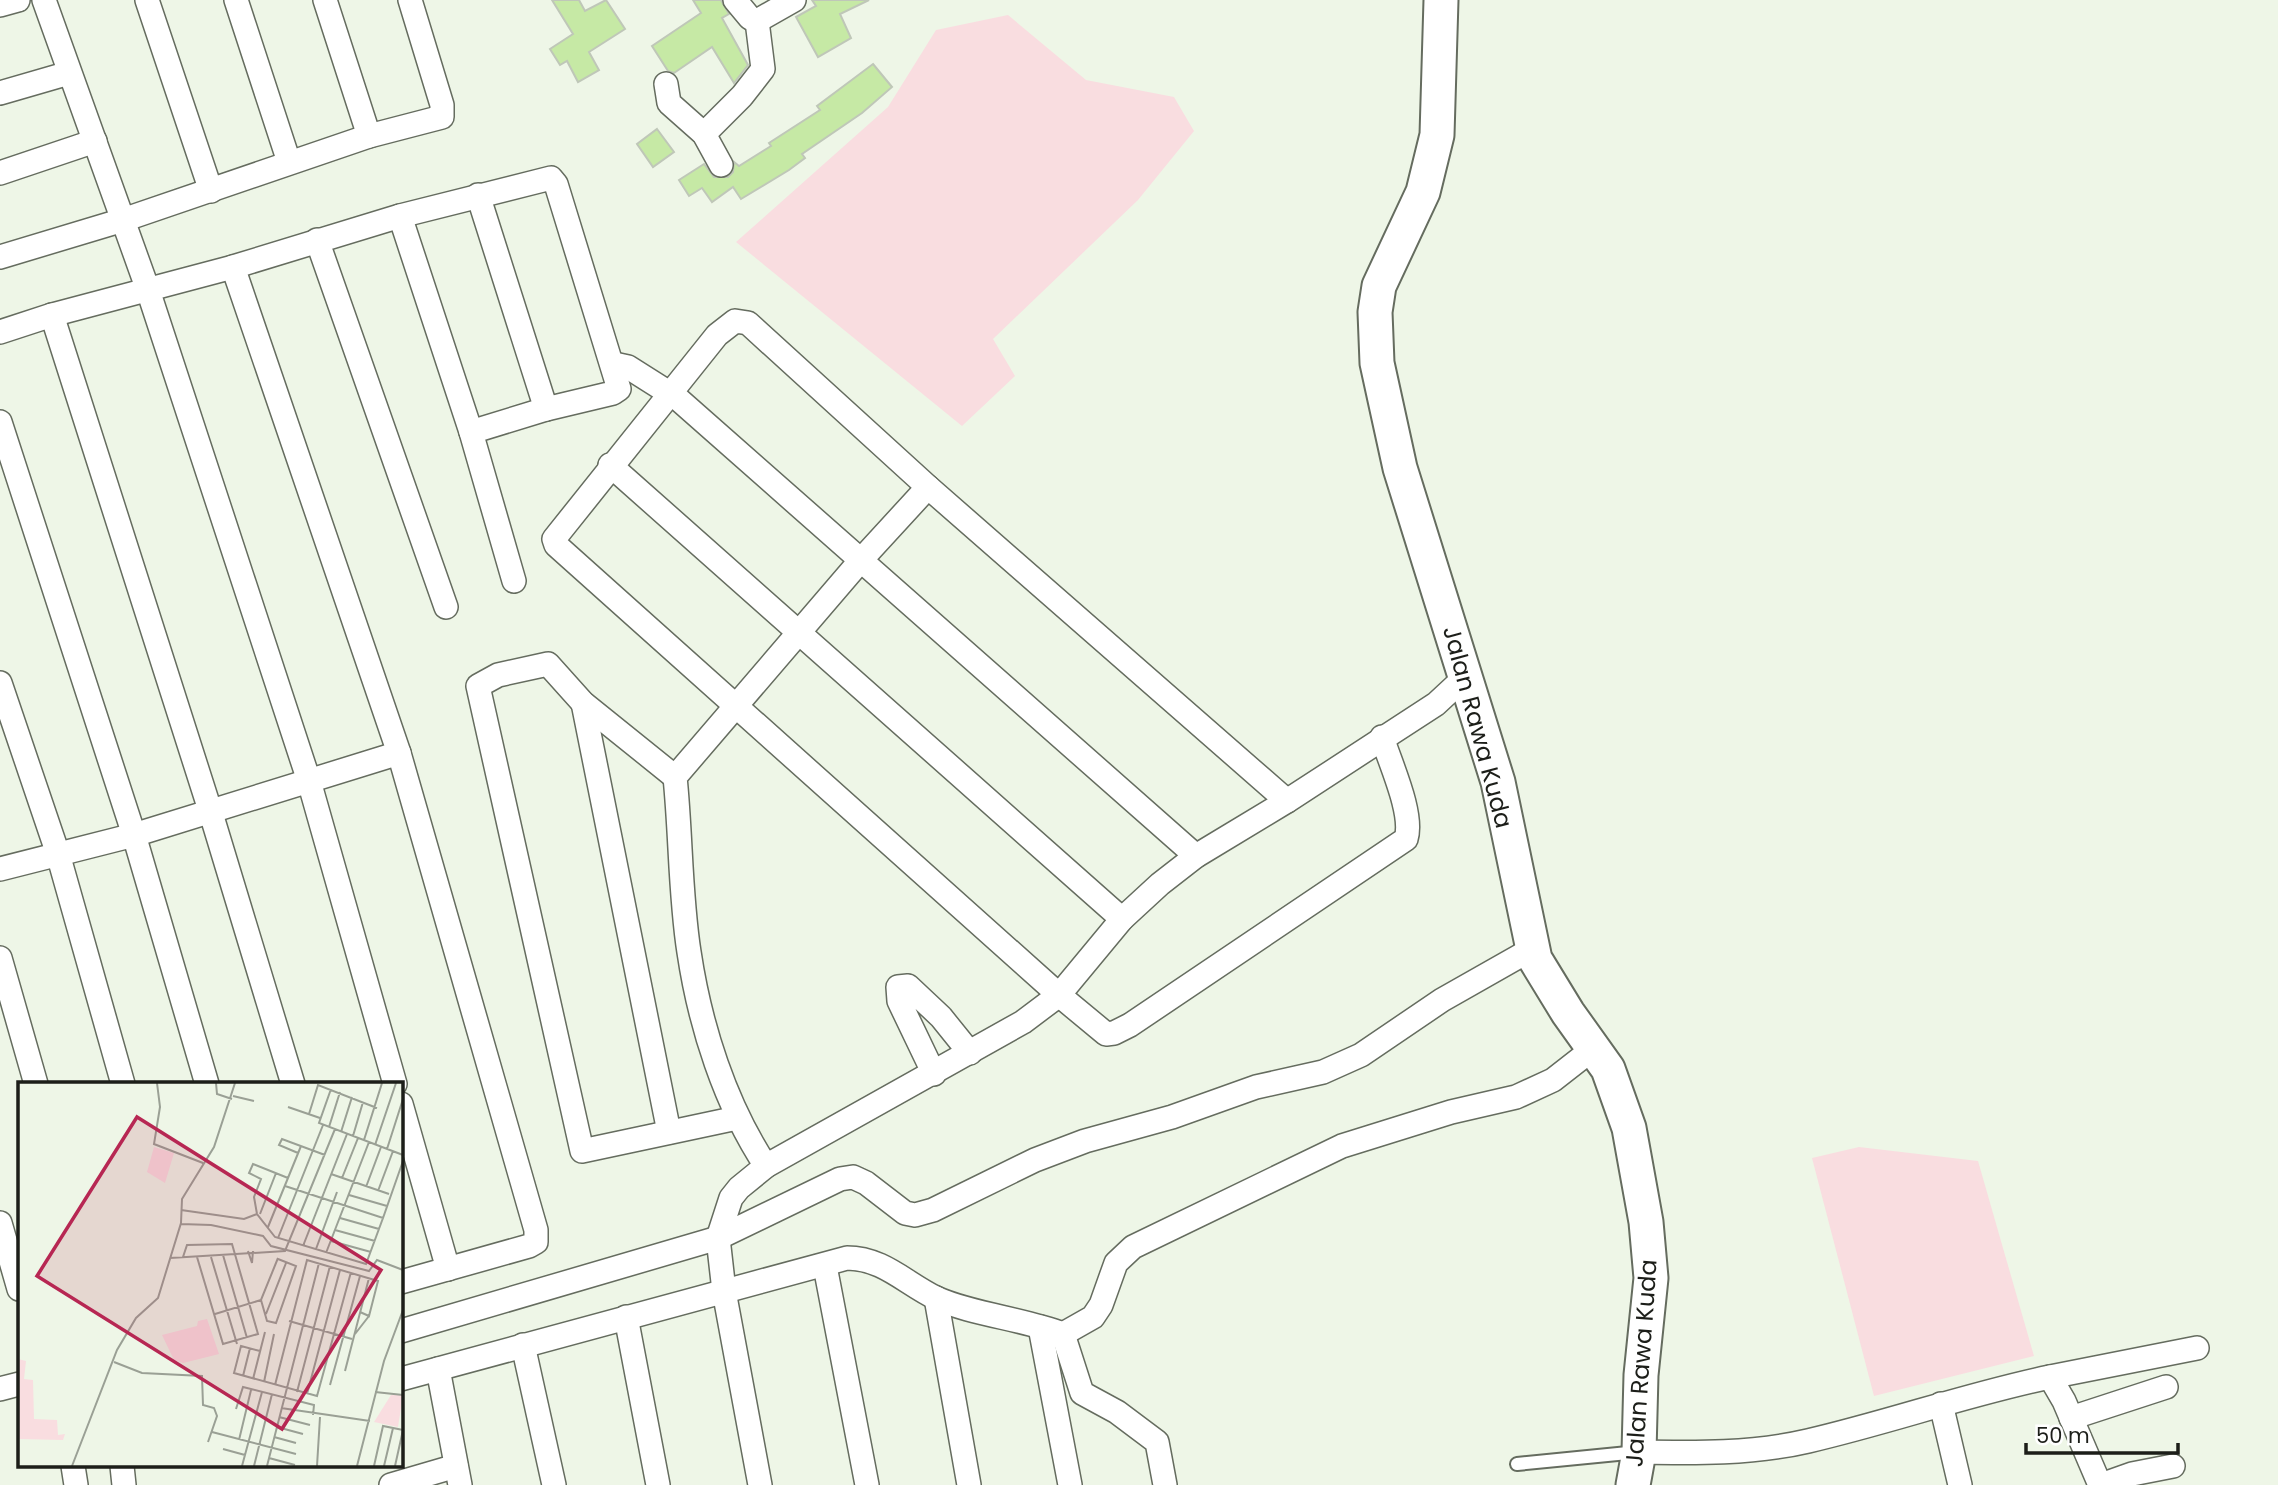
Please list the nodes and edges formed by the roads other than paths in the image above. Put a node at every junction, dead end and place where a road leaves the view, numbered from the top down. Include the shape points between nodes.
1 (18, 0) edge
2 (44, 0) edge
3 (147, 0) edge
4 (236, 0) edge
5 (325, 0) edge
6 (410, 0) edge
7 (735, 0) edge
8 (794, 0) edge
9 (1441, 0) edge
10 (0, 5) edge
11 (757, 21) junction
12 (69, 73) junction
13 (666, 84) dead end
14 (0, 93) edge
15 (704, 134) junction
16 (369, 136) junction
17 (95, 141) junction
18 (289, 162) junction
19 (721, 165) dead end
20 (0, 173) edge
21 (211, 191) junction
22 (478, 195) junction
23 (400, 216) junction
24 (123, 220) junction
25 (317, 240) junction
26 (0, 257) edge
27 (233, 267) junction
28 (148, 290) junction
29 (52, 315) junction
30 (0, 332) edge
31 (614, 364) junction
32 (669, 391) junction
33 (546, 409) junction
34 (0, 422) edge
35 (471, 432) junction
36 (610, 465) junction
37 (928, 487) junction
38 (861, 560) junction
39 (514, 581) dead end
40 (446, 607) dead end
41 (800, 634) junction
42 (1464, 678) junction
43 (0, 683) edge
44 (583, 703) junction
45 (736, 706) junction
46 (1382, 737) junction
47 (399, 753) junction
48 (675, 777) junction
49 (309, 781) junction
50 (1287, 802) junction
51 (210, 810) junction
52 (134, 835) junction
53 (58, 854) junction
54 (1196, 856) junction
55 (0, 869) edge
56 (1122, 919) junction
57 (1532, 949) junction
58 (0, 958) edge
59 (1059, 995) junction
60 (1594, 1048) junction
61 (970, 1053) junction
62 (934, 1074) junction
63 (35, 1082) edge
64 (122, 1082) edge
65 (205, 1082) edge
66 (292, 1082) edge
67 (394, 1082) edge
68 (402, 1108) edge
69 (737, 1118) junction
70 (669, 1132) junction
71 (766, 1166) junction
72 (0, 1223) edge
73 (718, 1238) junction
74 (825, 1266) junction
75 (447, 1269) junction
76 (402, 1282) edge
77 (18, 1286) edge
78 (724, 1291) junction
79 (936, 1298) junction
80 (626, 1317) junction
81 (1040, 1327) junction
82 (402, 1331) edge
83 (1063, 1334) junction
84 (523, 1345) junction
85 (2197, 1348) dead end
86 (438, 1369) junction
87 (2050, 1377) junction
88 (402, 1379) edge
89 (18, 1384) edge
90 (2166, 1387) dead end
91 (0, 1389) edge
92 (1941, 1404) junction
93 (2071, 1418) junction
94 (1639, 1452) junction
95 (1517, 1464) dead end
96 (2173, 1466) dead end
97 (458, 1476) edge
98 (391, 1485) edge
99 (554, 1485) edge
100 (658, 1485) edge
101 (760, 1485) edge
102 (867, 1485) edge
103 (970, 1485) edge
104 (1070, 1485) edge
105 (1165, 1485) edge
106 (1633, 1485) edge
107 (1960, 1485) edge
108 (2101, 1485) edge

1 - 10 street
2 - 12 street
3 - 21 street
4 - 18 street
5 - 16 street
6 - 16 street via 443,111 437,119
7 - 11 street
8 - 11 street
9 - 42 street, Jalan Rawa Kuda via 1437,135 1423,192 1379,286 1377,363 1401,468
11 - 15 street via 763,69
12 - 14 street
12 - 17 street
13 - 15 street via 669,103
15 - 19 street
16 - 18 street
17 - 20 street
17 - 24 street
18 - 21 street
21 - 24 street
22 - 23 street
22 - 31 street via 551,178 556,184
22 - 33 street
23 - 25 street
23 - 35 street
24 - 26 street
24 - 28 street
25 - 27 street
25 - 40 street
27 - 28 street
27 - 47 street
28 - 29 street
28 - 49 street
29 - 30 street
29 - 51 street
31 - 32 street
31 - 33 street via 619,389 614,393
32 - 36 street
32 - 37 street via 717,335 735,321 748,323
32 - 38 street
33 - 35 street
34 - 52 street
35 - 39 street
36 - 41 street
36 - 45 street via 558,530 556,545
37 - 38 street
37 - 50 street
38 - 41 street
38 - 54 street
41 - 45 street
41 - 56 street
42 - 46 street via 1436,704
42 - 57 street, Jalan Rawa Kuda via 1498,782
43 - 53 street
44 - 48 street
44 - 70 street
44 - 70 street via 548,664 498,675 478,686 579,1146 587,1152
45 - 48 street
45 - 59 street
46 - 50 street
46 - 59 street via 1409,830 1399,847 1121,1031 1106,1034
47 - 49 street
47 - 75 street via 537,1236 529,1246
48 - 69 street via 693,977
49 - 51 street
49 - 67 street
50 - 54 street
51 - 52 street
51 - 66 street
52 - 53 street
52 - 65 street
53 - 55 street
53 - 64 street
54 - 56 street
56 - 59 street
57 - 60 street, Jalan Rawa Kuda via 1548,982
57 - 73 street via 1442,999 1362,1055 1323,1072 1256,1087 1085,1141 933,1210 905,1213 853,1177 839,1179
58 - 63 street
59 - 61 street
60 - 83 street via 1553,1080 1516,1097 1342,1146 1133,1247 1116,1263 1093,1317
60 - 94 street, Jalan Rawa Kuda via 1608,1069 1629,1128 1646,1222 1651,1278
61 - 62 street
61 - 62 street via 908,986 898,987 899,1001
62 - 71 street
68 - 75 street
69 - 70 street
69 - 71 street
71 - 73 street via 731,1198
72 - 77 street
73 - 78 street
73 - 82 street
74 - 78 street
74 - 79 street via 864,1258
74 - 102 street
75 - 76 street
78 - 80 street
78 - 101 street
79 - 81 street
79 - 103 street
80 - 84 street
80 - 100 street
81 - 83 street
81 - 104 street
83 - 105 street via 1082,1393 1157,1442
84 - 86 street
84 - 99 street
85 - 87 street
86 - 88 street
86 - 97 street
87 - 92 street
87 - 93 street
89 - 91 street
90 - 93 street
92 - 94 street via 1807,1441 1720,1453
92 - 107 street
93 - 108 street
94 - 95 lane
94 - 106 street, Jalan Rawa Kuda
96 - 108 street
97 - 98 street

